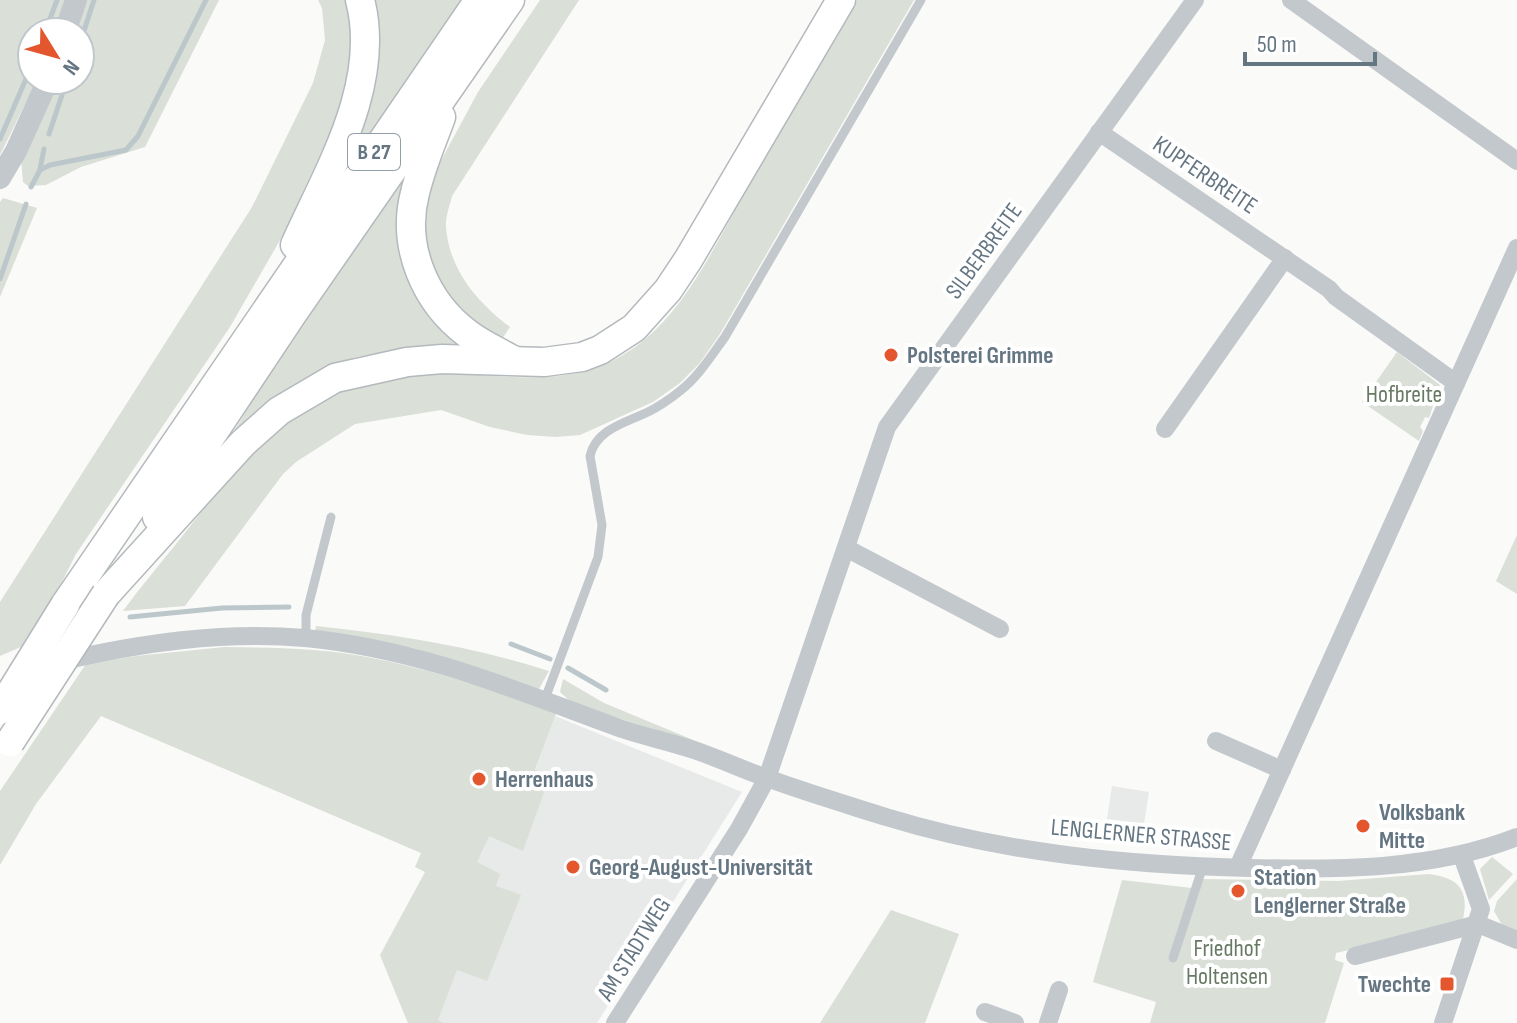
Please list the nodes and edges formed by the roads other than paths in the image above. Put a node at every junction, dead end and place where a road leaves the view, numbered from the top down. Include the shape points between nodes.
1 (360, 0) edge
2 (479, 0) edge
3 (510, 0) edge
4 (841, 0) edge
5 (921, 0) edge
6 (1195, 0) edge
7 (1291, 0) edge
8 (455, 79) junction
9 (41, 96) edge
10 (1099, 132) junction
11 (1517, 161) edge
12 (0, 178) edge
13 (1517, 248) edge
14 (1285, 258) junction
15 (269, 304) junction
16 (512, 359) junction
17 (1456, 383) junction
18 (1165, 429) dead end
19 (331, 517) dead end
20 (846, 548) junction
21 (106, 594) junction
22 (1000, 629) dead end
23 (306, 638) junction
24 (0, 680) edge
25 (545, 699) junction
26 (0, 710) edge
27 (1216, 741) dead end
28 (5, 751) edge
29 (1282, 770) junction
30 (767, 778) junction
31 (1517, 837) edge
32 (1462, 856) junction
33 (1203, 866) junction
34 (1238, 867) junction
35 (1478, 924) junction
36 (1517, 940) edge
37 (1355, 956) dead end
38 (1173, 958) dead end
39 (1059, 990) dead end
40 (985, 1012) dead end
41 (615, 1023) edge
42 (1015, 1023) edge
43 (1048, 1023) edge
44 (1443, 1023) edge

1 - 15 highway via 365,37 361,83 345,132
2 - 15 highway, B 27
3 - 8 highway, B 27
4 - 16 highway via 688,260 650,314 618,340 582,357
5 - 25 lane via 725,337 696,377 668,400 610,429 592,448 602,525 598,557
6 - 10 street, SILBERBREITE
7 - 11 street
8 - 16 highway via 414,196 411,238 418,268 447,316
8 - 21 highway, B 27
9 - 12 street
10 - 14 street, KUPFERBREITE
10 - 20 street, SILBERBREITE via 895,413
13 - 17 street
14 - 17 street, KUPFERBREITE
14 - 18 street
15 - 26 highway, B 27, bridge
16 - 21 highway via 407,362 335,378 279,411 243,443
17 - 29 street
19 - 23 lane via 306,615
20 - 22 street
20 - 30 street, SILBERBREITE
21 - 28 highway, B 27, bridge
23 - 24 street, LENGLERNER STRASSE via 236,636 144,644
23 - 25 street, LENGLERNER STRASSE via 420,658
25 - 30 street, LENGLERNER STRASSE
27 - 29 street
29 - 34 street
30 - 33 street, LENGLERNER STRASSE via 959,836 1108,859
30 - 41 street, AM STADTWEG
31 - 32 street, LENGLERNER STRASSE
32 - 34 street, LENGLERNER STRASSE via 1389,866
32 - 35 street via 1481,909
33 - 34 street, LENGLERNER STRASSE
33 - 38 lane
35 - 36 street
35 - 37 street
35 - 44 street
39 - 43 street
40 - 42 street

